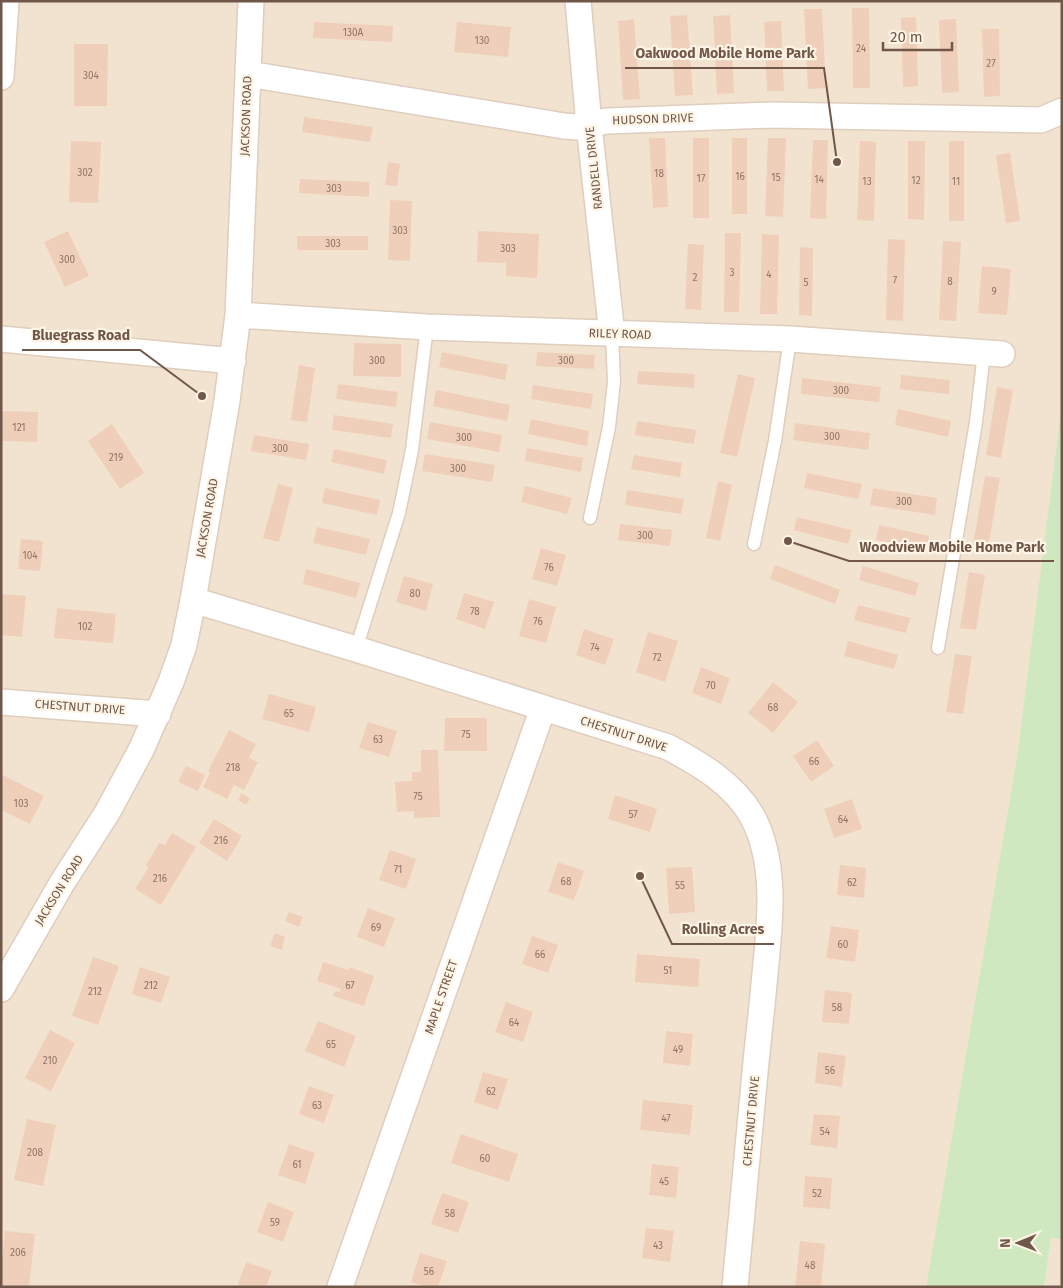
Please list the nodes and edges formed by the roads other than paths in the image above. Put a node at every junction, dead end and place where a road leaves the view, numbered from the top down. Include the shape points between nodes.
1 (6, 1) edge
2 (251, 1) edge
3 (578, 1) edge
4 (248, 74) junction
5 (1, 77) edge
6 (1062, 111) edge
7 (589, 125) junction
8 (238, 315) junction
9 (427, 327) junction
10 (612, 334) junction
11 (1, 339) edge
12 (790, 339) junction
13 (993, 354) joint
14 (233, 360) junction
15 (590, 518) dead end
16 (754, 544) dead end
17 (193, 600) junction
18 (938, 648) dead end
19 (356, 649) junction
20 (1, 702) edge
21 (543, 708) junction
22 (158, 714) junction
23 (1, 989) edge
24 (340, 1287) edge
25 (735, 1287) edge

1 - 5 street
2 - 4 street, JACKSON ROAD
3 - 7 street, RANDELL DRIVE
4 - 7 street, HUDSON DRIVE via 564,126
4 - 8 street, JACKSON ROAD
6 - 7 street, HUDSON DRIVE via 1041,120 774,115 607,121
7 - 10 street, RANDELL DRIVE
8 - 9 street, RILEY ROAD
8 - 14 street, JACKSON ROAD
9 - 10 street, RILEY ROAD
9 - 19 lane via 412,450 399,513
10 - 12 street, RILEY ROAD
10 - 15 lane via 614,382 609,427
11 - 14 street
12 - 13 street, RILEY ROAD
12 - 16 lane via 775,441
13 - 18 lane via 976,422
14 - 17 street, JACKSON ROAD
17 - 19 street, CHESTNUT DRIVE
17 - 22 street, JACKSON ROAD via 184,645
19 - 21 street, CHESTNUT DRIVE
20 - 22 street, CHESTNUT DRIVE
21 - 24 street, MAPLE STREET
21 - 25 street, CHESTNUT DRIVE via 668,747 692,760 736,795 752,816 761,837 766,856 770,919
22 - 23 street, JACKSON ROAD via 107,813

